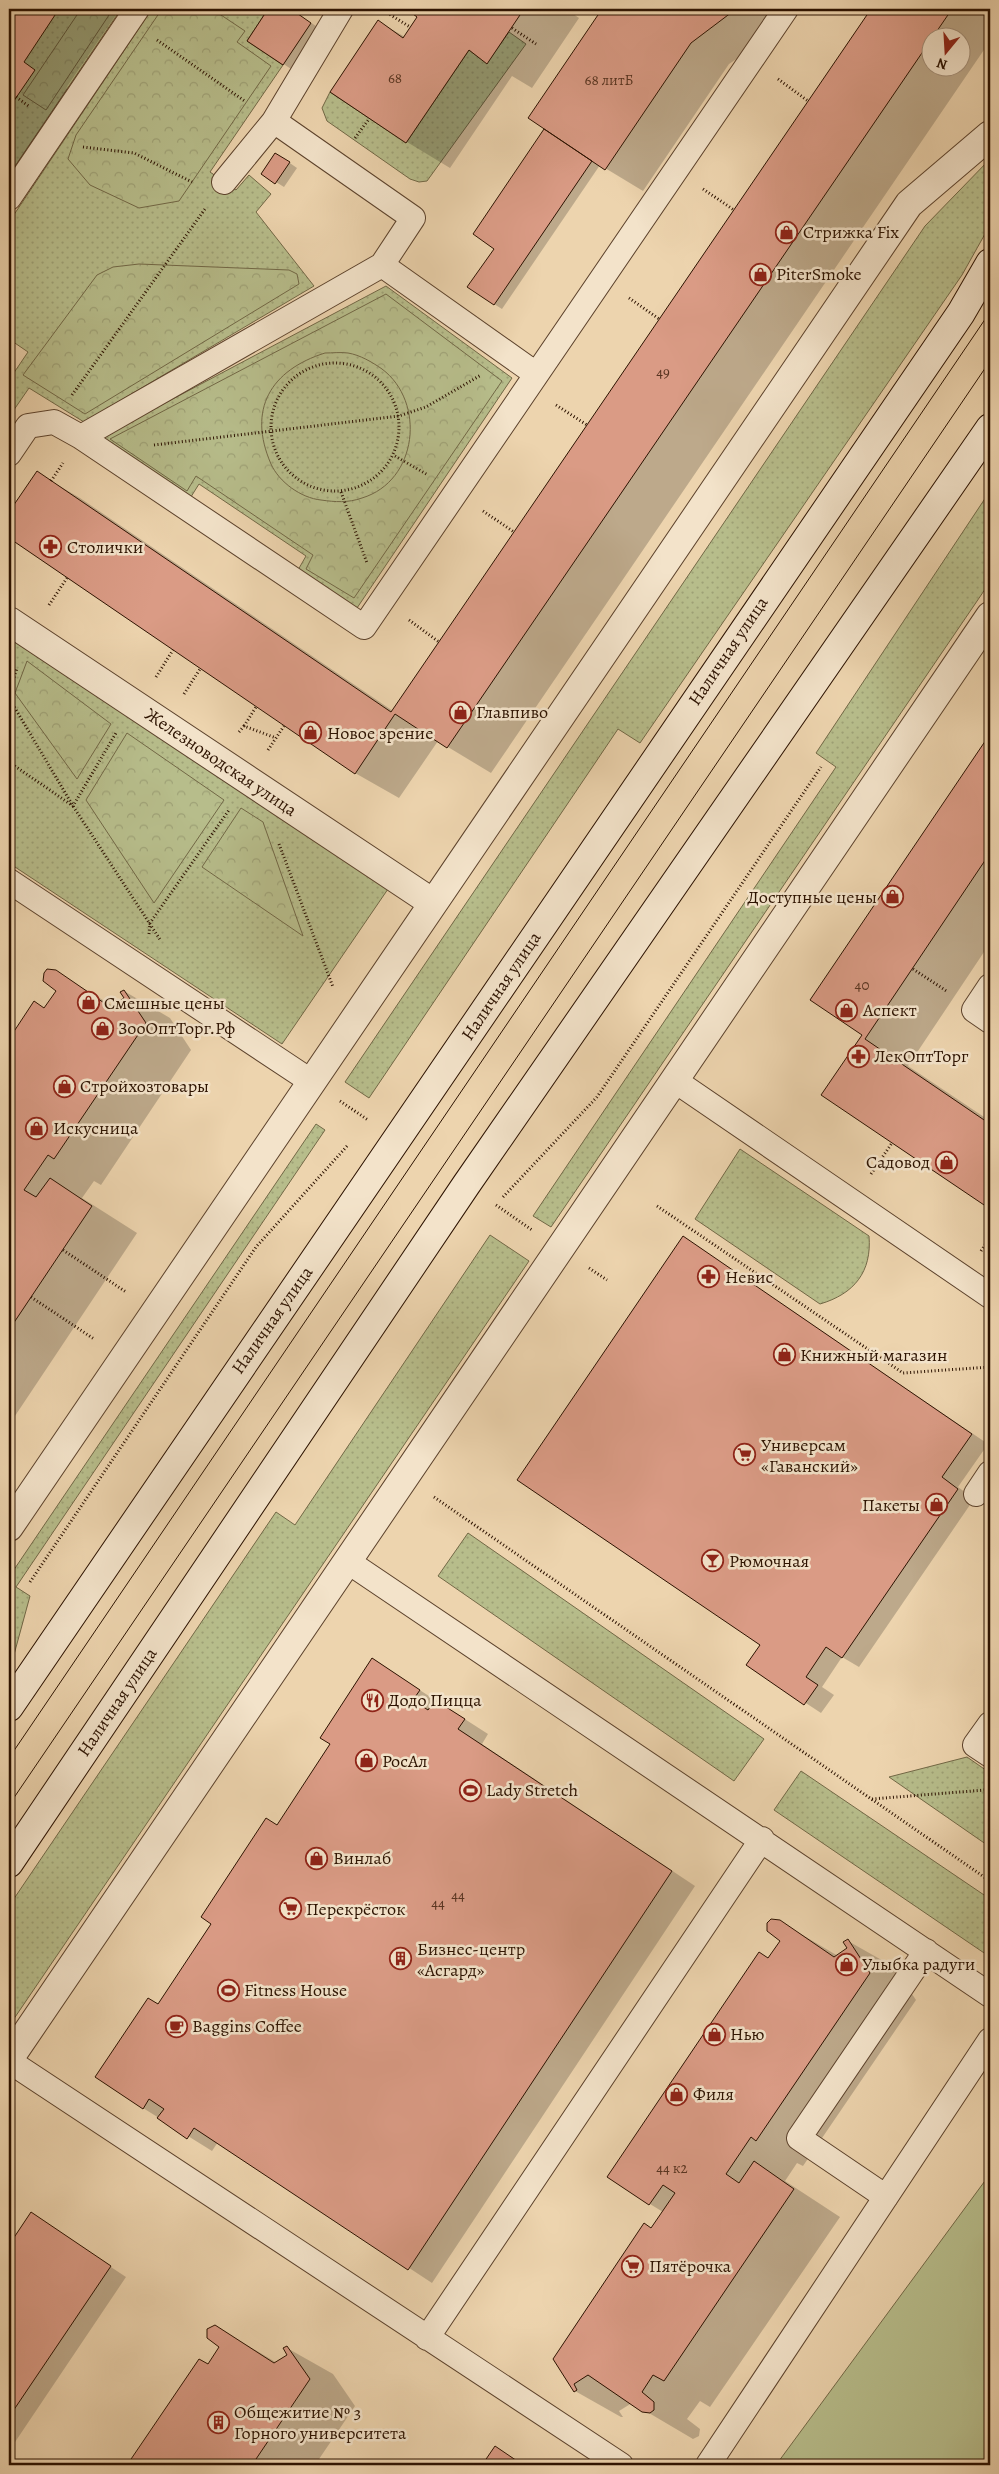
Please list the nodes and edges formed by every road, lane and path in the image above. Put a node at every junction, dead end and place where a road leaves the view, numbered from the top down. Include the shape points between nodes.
1 (341, 9) edge
2 (381, 9) edge
3 (786, 9) edge
4 (133, 15) edge
5 (410, 27) dead end
6 (512, 28) dead end
7 (536, 44) dead end
8 (274, 121) junction
9 (990, 135) edge
10 (46, 143) junction
11 (220, 188) junction
12 (9, 198) edge
13 (990, 263) edge
14 (382, 265) junction
15 (513, 357) junction
16 (536, 374) junction
17 (399, 416) junction
18 (54, 422) junction
19 (990, 428) edge
20 (270, 432) junction
21 (80, 437) junction
22 (101, 450) junction
23 (9, 454) edge
24 (65, 461) dead end
25 (51, 482) dead end
26 (990, 616) edge
27 (9, 621) edge
28 (200, 669) dead end
29 (188, 688) dead end
30 (9, 698) edge
31 (136, 705) junction
32 (256, 707) dead end
33 (244, 726) dead end
34 (9, 762) edge
35 (821, 767) dead end
36 (248, 780) junction
37 (73, 806) junction
38 (278, 843) dead end
39 (11, 889) edge
40 (433, 903) junction
41 (150, 923) junction
42 (166, 947) dead end
43 (913, 968) dead end
44 (990, 986) edge
45 (333, 987) dead end
46 (982, 1015) edge
47 (674, 1080) junction
48 (312, 1082) junction
49 (337, 1099) dead end
50 (375, 1112) dead end
51 (369, 1121) junction
52 (363, 1128) dead end
53 (349, 1143) dead end
54 (489, 1201) dead end
55 (496, 1205) junction
56 (657, 1206) dead end
57 (490, 1213) dead end
58 (540, 1235) dead end
59 (62, 1250) dead end
60 (587, 1267) dead end
61 (607, 1280) dead end
62 (126, 1292) dead end
63 (31, 1296) dead end
64 (990, 1296) edge
65 (94, 1339) dead end
66 (990, 1367) edge
67 (990, 1474) edge
68 (976, 1494) dead end
69 (433, 1496) dead end
70 (9, 1527) edge
71 (347, 1561) junction
72 (30, 1582) dead end
73 (9, 1707) edge
74 (990, 1724) edge
75 (990, 1755) edge
76 (990, 1789) edge
77 (872, 1799) junction
78 (762, 1839) junction
79 (9, 1863) edge
80 (990, 1881) edge
81 (926, 1951) junction
82 (990, 1995) edge
83 (990, 2040) edge
84 (9, 2060) edge
85 (886, 2197) junction
86 (427, 2338) junction
87 (621, 2465) edge
88 (708, 2465) edge

1 - 8 lane
2 - 5 path
3 - 16 lane
4 - 8 path
4 - 10 lane
6 - 7 path
8 - 11 lane
8 - 14 lane via 414,218
9 - 40 street via 909,204
10 - 11 path via 134,153
10 - 12 lane
11 - 18 path
13 - 73 street, Наличная улица via 955,321
14 - 15 lane
14 - 21 lane
15 - 16 lane
15 - 17 path via 426,407
16 - 22 lane via 364,627
17 - 20 path
17 - 20 path via 392,396 379,379 341,362 319,365 300,373 284,387 274,406
17 - 20 path via 400,437 394,456 380,474 362,486 341,492 320,490 300,482 274,449
18 - 21 lane
18 - 23 lane via 28,426
19 - 79 street, Наличная улица via 471,1178
20 - 22 path
21 - 22 lane
24 - 25 path
26 - 47 street
27 - 31 street, Железноводская улица
28 - 29 path
30 - 37 path
31 - 36 street, Железноводская улица
31 - 37 path
32 - 33 path
34 - 37 path
35 - 55 path via 596,1098
36 - 40 street, Железноводская улица
36 - 41 path
37 - 41 path
38 - 45 path
39 - 48 lane
40 - 48 street
41 - 42 path
43 - 46 path
44 - 46 lane
47 - 64 lane
47 - 71 street
48 - 70 street
49 - 51 path
50 - 51 path
51 - 52 path
53 - 72 path via 256,1247
54 - 55 path
55 - 57 path
55 - 58 path
56 - 66 path via 903,1374
59 - 62 path
60 - 61 path
63 - 65 path
67 - 68 lane
69 - 77 path
71 - 78 lane
71 - 84 street
74 - 75 lane via 976,1745
76 - 77 path
77 - 80 path
78 - 81 lane
78 - 86 lane
81 - 82 lane
81 - 85 lane via 799,2138
83 - 85 lane
84 - 86 lane
85 - 88 lane
86 - 87 lane

